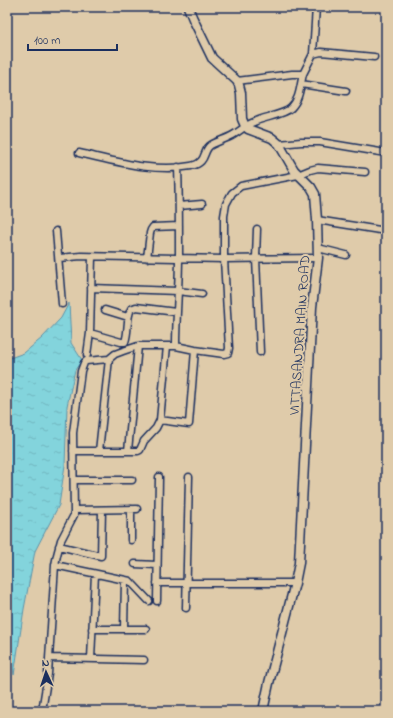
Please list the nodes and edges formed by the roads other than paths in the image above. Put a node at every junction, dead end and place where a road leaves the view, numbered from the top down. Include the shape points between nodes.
1 (188, 7) edge
2 (316, 7) edge
3 (313, 54) junction
4 (374, 56) dead end
5 (303, 74) junction
6 (237, 81) junction
7 (301, 84) junction
8 (346, 91) dead end
9 (245, 126) junction
10 (279, 144) junction
11 (80, 153) dead end
12 (386, 153) edge
13 (178, 167) junction
14 (365, 172) dead end
15 (298, 174) junction
16 (202, 204) dead end
17 (179, 206) junction
18 (317, 220) junction
19 (179, 226) junction
20 (256, 229) dead end
21 (56, 231) dead end
22 (386, 231) edge
23 (318, 248) junction
24 (346, 255) dead end
25 (92, 257) junction
26 (59, 258) junction
27 (148, 258) junction
28 (179, 258) junction
29 (256, 258) junction
30 (318, 258) junction
31 (224, 259) junction
32 (91, 288) junction
33 (178, 291) junction
34 (202, 294) dead end
35 (62, 304) dead end
36 (105, 310) dead end
37 (176, 312) junction
38 (128, 318) junction
39 (90, 333) junction
40 (138, 346) junction
41 (167, 346) junction
42 (176, 346) junction
43 (195, 350) junction
44 (260, 352) dead end
45 (87, 355) dead end
46 (108, 359) junction
47 (160, 420) junction
48 (99, 451) junction
49 (128, 451) junction
50 (73, 452) junction
51 (159, 477) dead end
52 (189, 477) dead end
53 (74, 480) junction
54 (132, 480) dead end
55 (74, 510) junction
56 (102, 510) junction
57 (131, 540) dead end
58 (59, 546) junction
59 (135, 564) dead end
60 (55, 565) junction
61 (157, 565) junction
62 (95, 574) junction
63 (125, 580) junction
64 (157, 583) junction
65 (187, 583) junction
66 (295, 584) junction
67 (149, 601) dead end
68 (156, 601) dead end
69 (186, 608) dead end
70 (92, 629) junction
71 (124, 629) junction
72 (146, 629) dead end
73 (49, 658) junction
74 (91, 659) junction
75 (144, 660) dead end
76 (42, 711) edge
77 (263, 711) edge

1 - 6 street via 212,58
2 - 3 street
3 - 4 street via 321,52
3 - 5 street
5 - 6 street
5 - 7 street
6 - 9 street
7 - 8 street
7 - 9 street via 295,103 289,110
9 - 10 street via 272,138
9 - 13 street via 233,135 210,145 198,164
10 - 12 street via 320,142
10 - 15 street, VITTASANDRA MAIN ROAD
11 - 13 street via 126,164 162,169
13 - 17 street
14 - 15 street via 318,168
15 - 18 street, VITTASANDRA MAIN ROAD via 315,194
15 - 31 street via 241,186 232,193 226,204 224,216
16 - 17 street
17 - 19 street
18 - 22 street
18 - 23 street, VITTASANDRA MAIN ROAD
19 - 27 street via 151,230
19 - 28 street
20 - 29 street
21 - 26 street
23 - 24 street
23 - 30 street, VITTASANDRA MAIN ROAD
25 - 26 street
25 - 27 street
25 - 32 street
26 - 35 street
27 - 28 street
28 - 31 street
28 - 33 street
29 - 30 street
29 - 31 street
29 - 44 street
30 - 66 street, VITTASANDRA MAIN ROAD via 312,307 300,549
31 - 43 street via 229,351 224,354
32 - 33 street
32 - 39 street
33 - 34 street
33 - 37 street
36 - 38 street
37 - 38 street via 136,307 131,309
37 - 42 street
38 - 39 street via 125,342
39 - 45 street
40 - 41 street
40 - 46 street
40 - 49 street
41 - 42 street
41 - 47 street
42 - 43 street
43 - 47 street via 189,424
46 - 48 street
46 - 50 street via 86,360 84,363 73,427
47 - 49 street via 140,450
48 - 49 street
48 - 50 street
50 - 53 street
51 - 61 street
52 - 65 street
53 - 54 street
53 - 55 street
55 - 56 street
55 - 58 street
56 - 57 street via 134,509
56 - 58 street via 101,556
58 - 60 street
59 - 61 street
60 - 62 street
60 - 73 street
61 - 64 street
62 - 63 street
62 - 70 street
63 - 67 street via 130,581
63 - 71 street
64 - 65 street
64 - 68 street
65 - 66 street
65 - 69 street
66 - 77 street, VITTASANDRA MAIN ROAD
70 - 71 street
70 - 74 street
71 - 72 street
73 - 74 street
73 - 76 street
74 - 75 street

